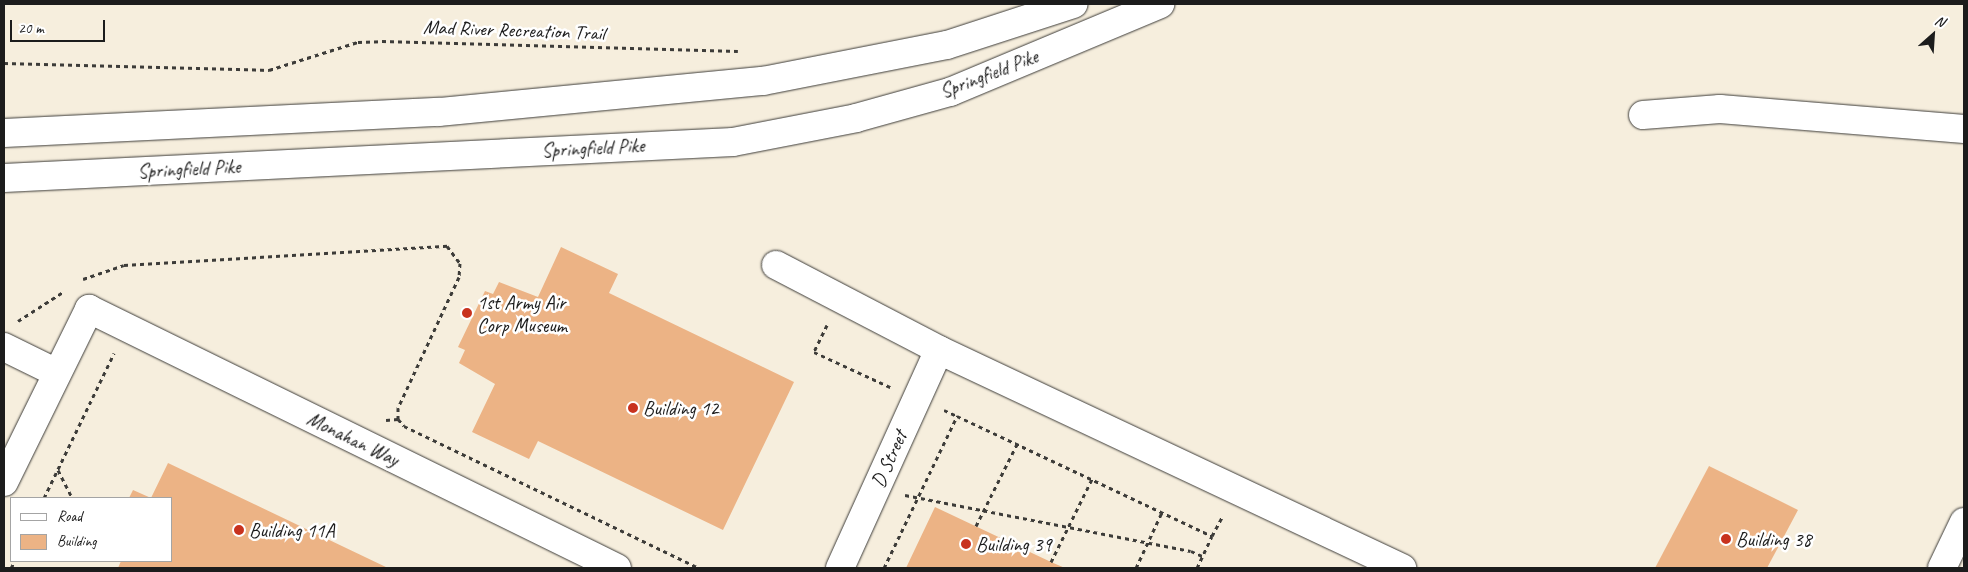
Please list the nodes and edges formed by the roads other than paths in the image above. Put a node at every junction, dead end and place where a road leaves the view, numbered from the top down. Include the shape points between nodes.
1 (1073, 4) edge
2 (1160, 4) edge
3 (1643, 115) dead end
4 (1964, 129) edge
5 (4, 133) edge
6 (4, 178) edge
7 (776, 265) dead end
8 (4, 347) edge
9 (939, 350) junction
10 (57, 373) junction
11 (4, 482) edge
12 (1964, 522) edge
13 (616, 568) edge
14 (840, 568) edge
15 (1402, 568) edge
16 (1942, 568) edge

1 - 5 main road, Springfield Pike via 947,45 762,81 439,112
2 - 6 main road, Springfield Pike via 950,92 856,118 733,142
3 - 4 main road via 1720,108
7 - 9 main road
8 - 10 main road
9 - 14 main road, D Street
9 - 15 main road
10 - 11 main road
10 - 13 main road, Monahan Way via 89,309
12 - 16 main road

